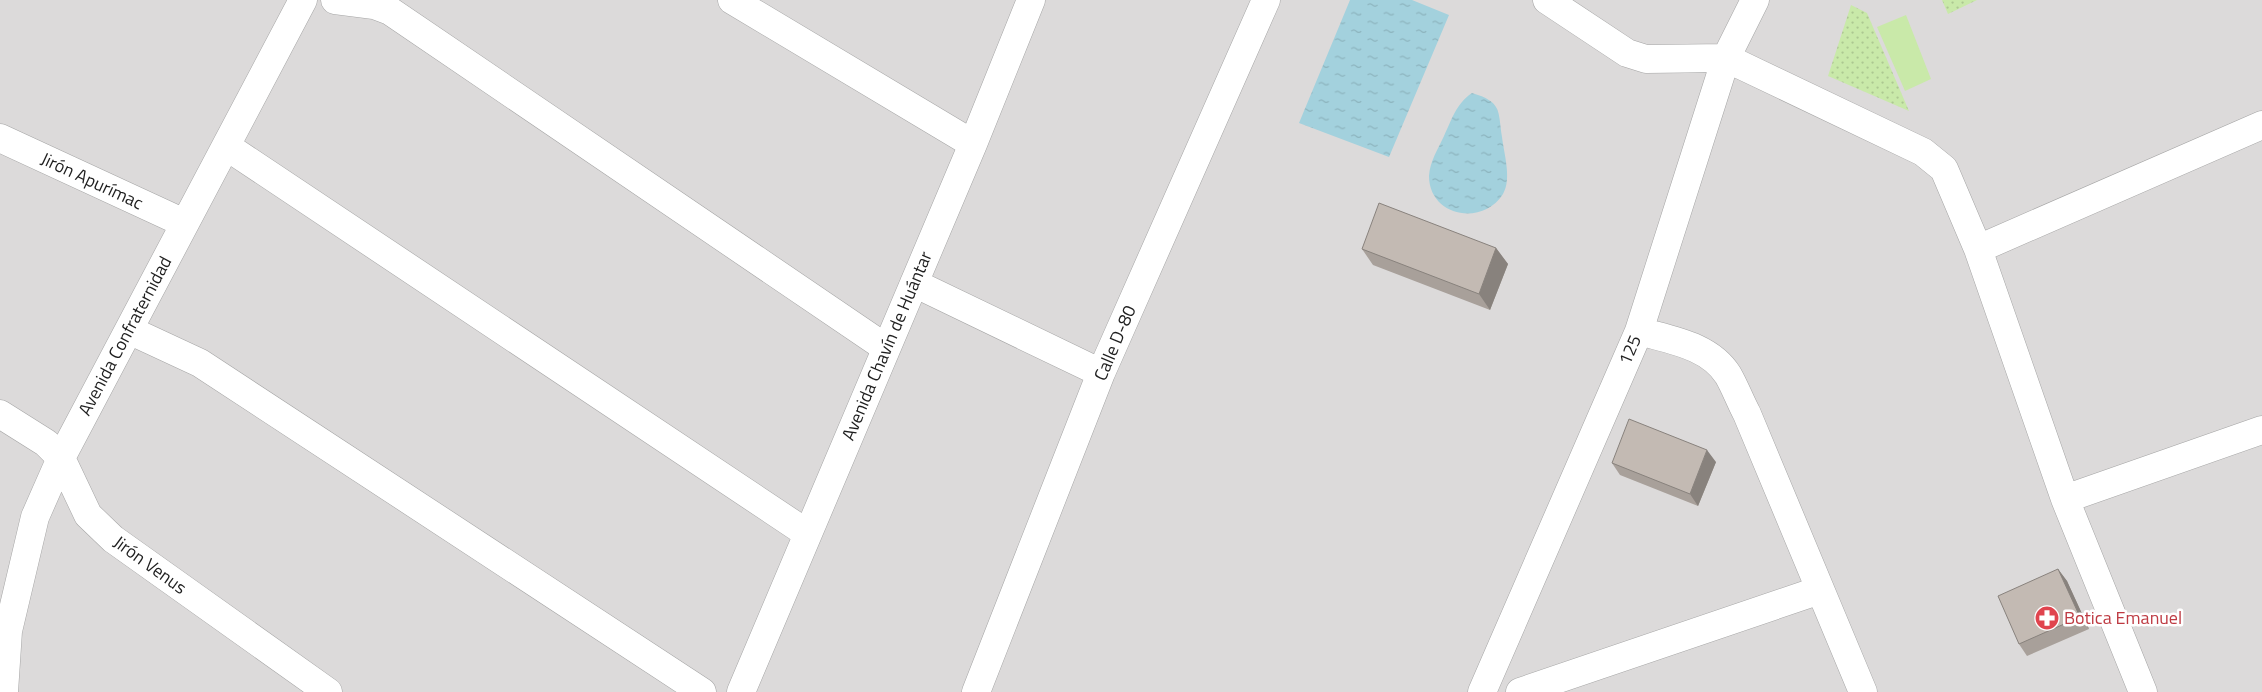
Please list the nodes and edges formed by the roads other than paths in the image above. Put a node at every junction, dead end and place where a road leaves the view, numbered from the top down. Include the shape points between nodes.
1 (303, 0) edge
2 (335, 0) edge
3 (732, 0) edge
4 (1031, 0) edge
5 (1266, 0) edge
6 (1547, 0) edge
7 (1755, 0) edge
8 (1726, 58) junction
9 (2262, 125) edge
10 (0, 138) edge
11 (973, 144) junction
12 (226, 146) junction
13 (184, 223) junction
14 (1978, 249) junction
15 (914, 283) junction
16 (129, 330) junction
17 (1639, 330) junction
18 (886, 348) junction
19 (1101, 374) junction
20 (0, 414) edge
21 (2262, 430) edge
22 (61, 458) junction
23 (2065, 499) junction
24 (808, 534) junction
25 (1820, 590) junction
26 (4, 629) edge
27 (4, 692) edge
28 (328, 692) edge
29 (702, 692) edge
30 (741, 692) edge
31 (976, 692) edge
32 (1482, 692) edge
33 (1520, 692) edge
34 (1863, 692) edge
35 (2143, 692) edge

1 - 12 street, Avenida Confraternidad
2 - 18 street via 374,5 390,11
3 - 11 street
4 - 11 street, Avenida Chavín de Huántar
5 - 19 street, Calle D-80
6 - 8 street via 1627,54 1646,59
7 - 8 street, 125
8 - 14 street via 1923,152 1944,168
8 - 17 street, 125
9 - 14 street
10 - 13 street, Jirón Apurímac
11 - 15 street, Avenida Chavín de Huántar
12 - 13 street, Avenida Confraternidad
12 - 24 street
13 - 16 street, Avenida Confraternidad
14 - 23 street
15 - 18 street, Avenida Chavín de Huántar
15 - 19 street
16 - 22 street, Avenida Confraternidad
16 - 29 street via 200,363
17 - 25 street via 1695,347 1713,358 1727,374 1747,414
17 - 32 street, 125
18 - 24 street, Avenida Chavín de Huántar
19 - 31 street, Calle D-80
20 - 22 street, Jirón Venus via 46,443
21 - 23 street
22 - 26 street, Avenida Confraternidad via 36,518
22 - 28 street, Jirón Venus via 88,515 113,539
23 - 35 street
24 - 30 street, Avenida Chavín de Huántar
25 - 33 street
25 - 34 street
26 - 27 street, Avenida Confraternidad

